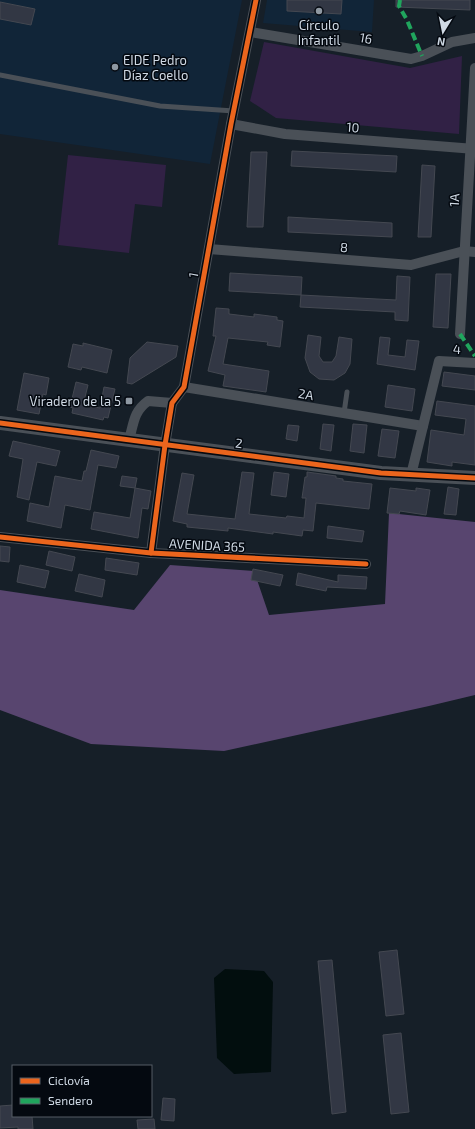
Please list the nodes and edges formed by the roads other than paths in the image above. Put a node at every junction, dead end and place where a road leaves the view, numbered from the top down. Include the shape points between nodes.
1 (256, 0) edge
2 (250, 32) junction
3 (475, 38) edge
4 (475, 68) edge
5 (0, 75) edge
6 (234, 111) junction
7 (231, 124) junction
8 (473, 149) edge
9 (209, 249) junction
10 (464, 251) junction
11 (475, 252) edge
12 (460, 334) dead end
13 (475, 363) edge
14 (184, 387) junction
15 (347, 392) dead end
16 (172, 404) junction
17 (344, 413) junction
18 (0, 423) edge
19 (423, 426) junction
20 (129, 440) junction
21 (165, 444) junction
22 (411, 475) junction
23 (475, 478) edge
24 (0, 536) edge
25 (151, 552) junction
26 (366, 564) dead end

1 - 2 street, 1
2 - 3 street, 16 via 411,59 452,42
2 - 6 street, 1
4 - 8 street, 1A
5 - 6 lane via 160,106
6 - 7 street, 1
7 - 8 street, 10 via 285,134
7 - 9 street, 1
8 - 10 street, 1A
9 - 10 street, 8 via 411,265
9 - 14 street, 1
10 - 11 street, 8
10 - 12 street, 1A
13 - 19 street, 4 via 439,361
14 - 16 street, 1
14 - 17 street, 2A
15 - 17 lane
16 - 20 street via 148,401 140,407
16 - 21 street, 1
17 - 19 street, 2A
18 - 20 street, 2
19 - 22 street
20 - 21 street, 2
21 - 22 street, 2
21 - 25 street, 1
22 - 23 street, 2
24 - 25 street, AVENIDA 365
25 - 26 street, AVENIDA 365

